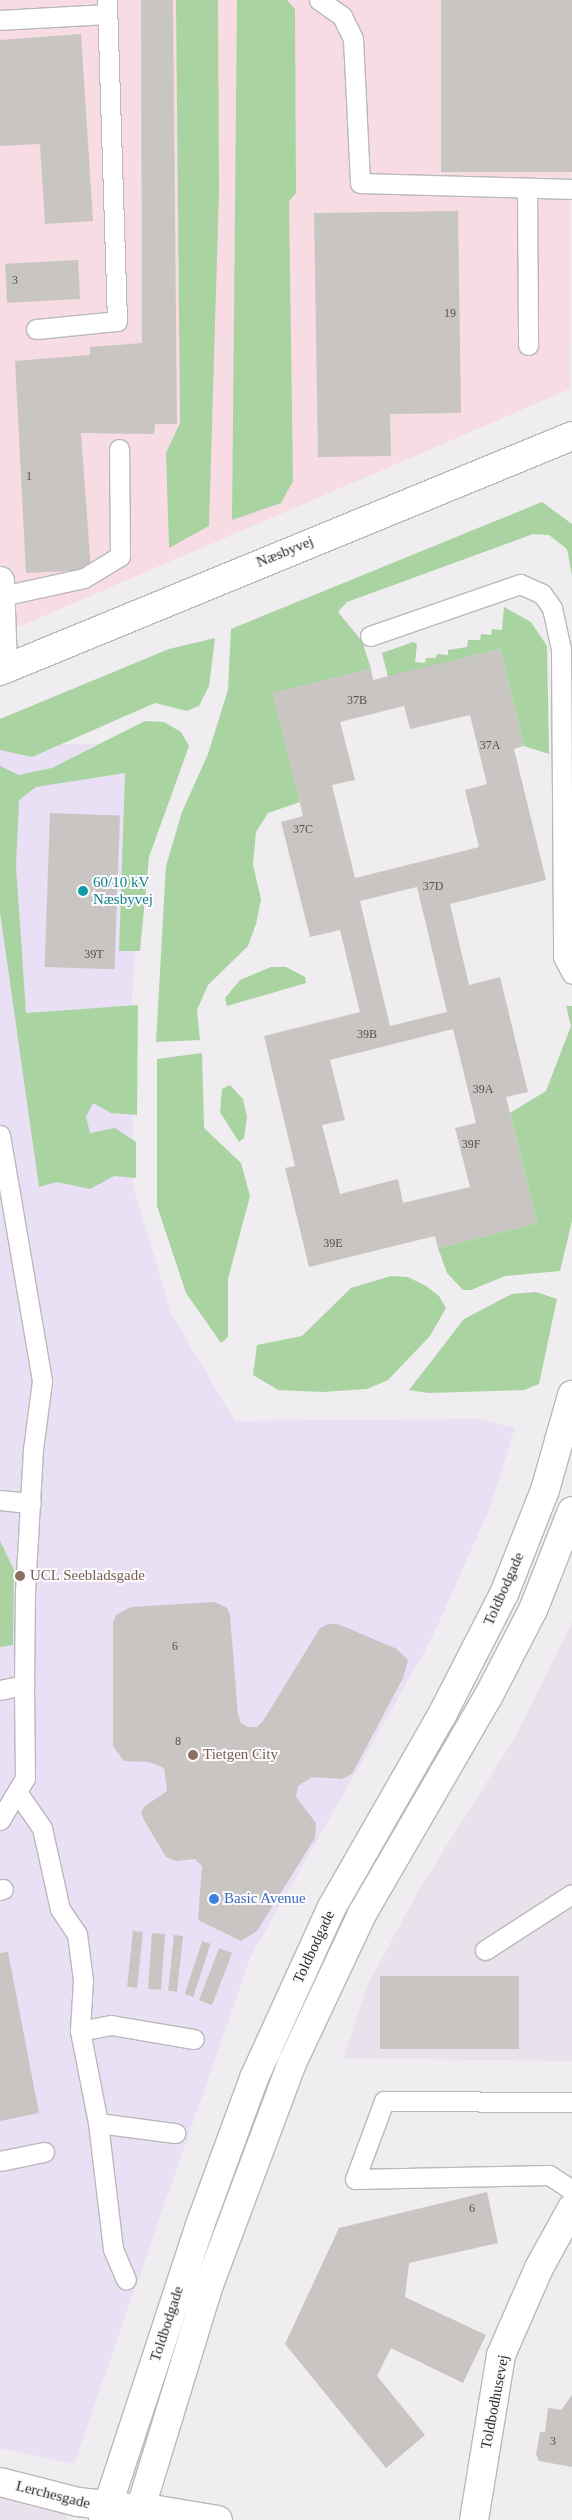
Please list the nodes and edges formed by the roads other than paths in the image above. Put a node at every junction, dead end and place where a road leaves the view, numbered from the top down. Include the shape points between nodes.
1 (319, 0) edge
2 (107, 7) edge
3 (0, 20) edge
4 (527, 188) junction
5 (572, 189) edge
6 (36, 329) dead end
7 (528, 345) dead end
8 (572, 436) edge
9 (119, 449) dead end
10 (1, 588) edge
11 (370, 636) dead end
12 (2, 670) edge
13 (572, 974) edge
14 (0, 1134) edge
15 (572, 1395) edge
16 (0, 1500) edge
17 (31, 1503) junction
18 (572, 1511) edge
19 (24, 1685) junction
20 (0, 1690) edge
21 (17, 1792) junction
22 (0, 1820) edge
23 (572, 1894) edge
24 (485, 1950) dead end
25 (80, 2031) junction
26 (194, 2040) dead end
27 (572, 2102) edge
28 (98, 2123) junction
29 (175, 2133) dead end
30 (44, 2152) dead end
31 (0, 2161) edge
32 (572, 2190) edge
33 (572, 2208) edge
34 (126, 2279) dead end
35 (0, 2482) edge
36 (105, 2514) edge
37 (139, 2514) edge
38 (218, 2520) edge
39 (474, 2520) edge

1 - 4 lane via 342,16 353,39 360,183
2 - 3 lane
2 - 6 lane via 117,321
4 - 5 lane
4 - 7 lane
8 - 12 main road, Næsbyvej
9 - 10 lane via 120,556 84,578
10 - 12 main road
11 - 13 lane via 520,584 542,594 552,608 561,649 563,957
14 - 17 lane via 42,1381
15 - 36 main road, Toldbodgade via 545,1490 504,1594 442,1716 332,1907 254,2078 200,2225
16 - 17 lane
17 - 19 lane
18 - 37 main road, Toldbodgade via 533,1610 488,1697 362,1914 292,2063 209,2285
19 - 20 lane
19 - 21 lane via 25,1778
21 - 22 lane
21 - 25 lane via 42,1828 60,1909 77,1934 83,1980
23 - 24 lane
25 - 26 lane via 111,2025
25 - 28 lane
27 - 32 lane via 384,2101 356,2179 549,2175
28 - 29 lane
28 - 34 lane via 113,2249
30 - 31 lane
33 - 39 main road, Toldbodhusevej via 538,2268 501,2355
35 - 36 main road, Lerchesgade
36 - 37 main road, Lerchesgade
37 - 38 main road, Lerchesgade

